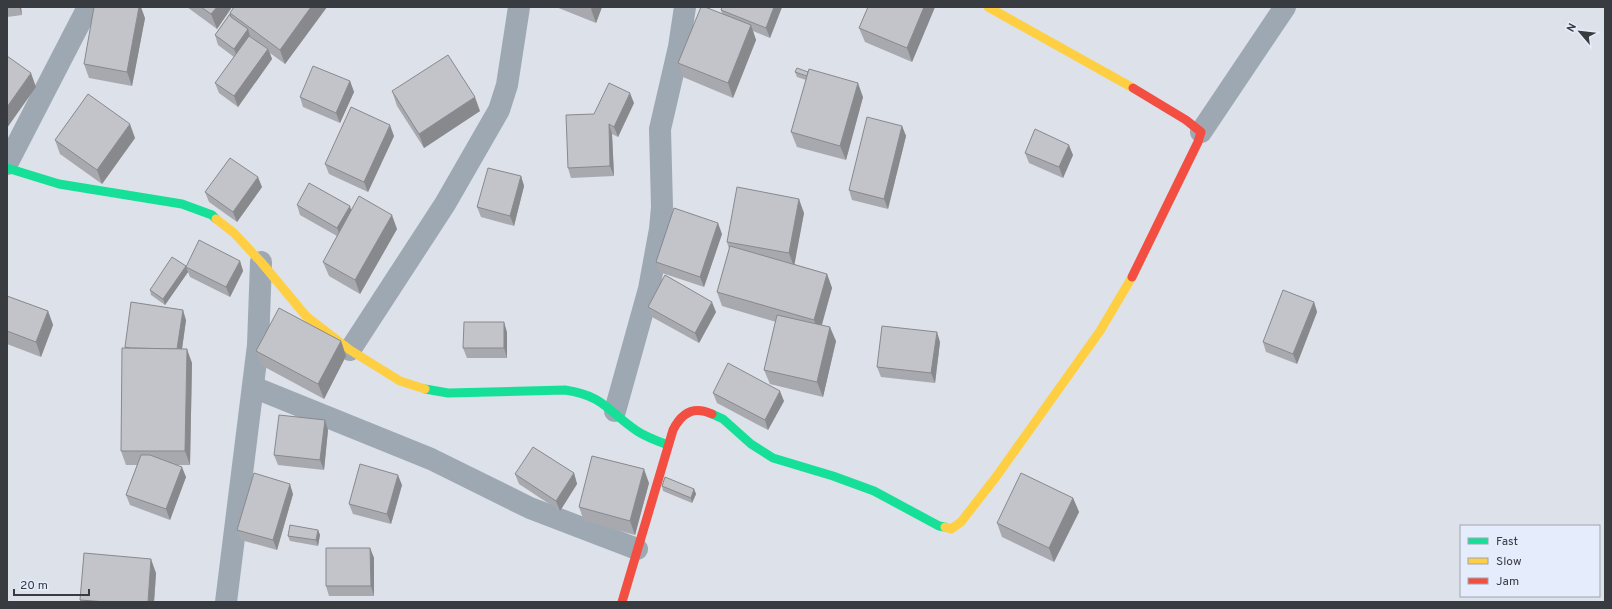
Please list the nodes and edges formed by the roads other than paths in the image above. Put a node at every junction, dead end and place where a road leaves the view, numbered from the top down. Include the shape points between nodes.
1 (88, 7) edge
2 (519, 7) edge
3 (685, 7) edge
4 (988, 7) edge
5 (1285, 7) edge
6 (1201, 132) junction
7 (7, 164) edge
8 (7, 168) edge
9 (261, 262) junction
10 (350, 350) junction
11 (253, 387) junction
12 (615, 411) junction
13 (668, 445) junction
14 (637, 549) junction
15 (226, 602) edge
16 (622, 602) edge

1 - 7 street
2 - 10 street via 507,85 499,110 445,204
3 - 12 street via 679,47 660,129 662,207 659,236 649,289
4 - 6 street via 1109,74 1186,120
5 - 6 street
6 - 13 street via 1135,271 1100,331 996,478 961,522 951,529 926,520 874,491 773,458 751,444 722,419 704,411 692,411 683,415 673,430
8 - 9 street via 59,184 182,204 212,215 234,233
9 - 10 street via 306,316
9 - 11 street via 258,345
10 - 12 street via 400,381 431,391 448,393 565,390 594,397
11 - 14 street via 431,459 530,508
11 - 15 street
12 - 13 street via 646,437
13 - 14 street
14 - 16 street

